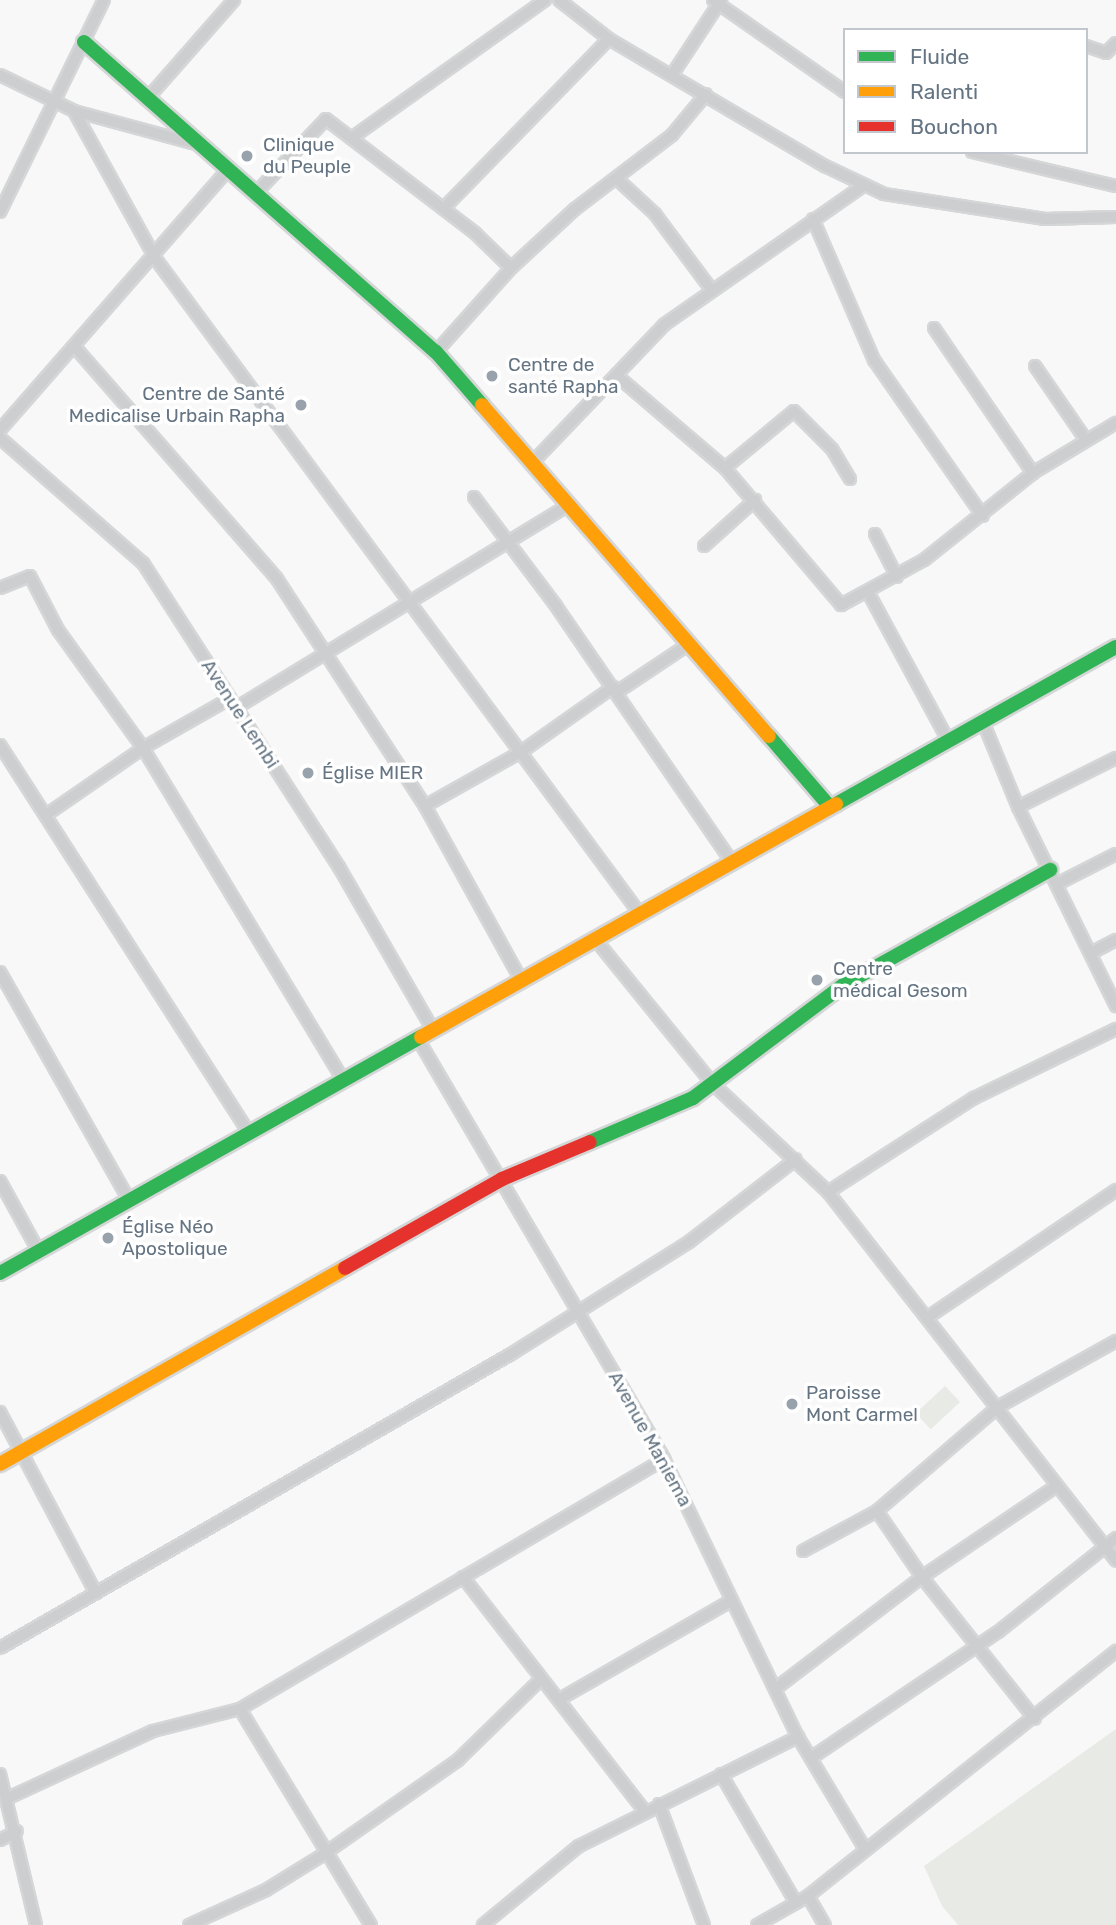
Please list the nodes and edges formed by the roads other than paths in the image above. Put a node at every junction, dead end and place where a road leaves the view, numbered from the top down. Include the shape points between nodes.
1 (104, 0) edge
2 (234, 0) edge
3 (545, 0) edge
4 (559, 0) edge
5 (718, 1) edge
6 (609, 39) junction
7 (84, 42) junction
8 (1116, 43) edge
9 (1088, 47) edge
10 (0, 75) edge
11 (672, 75) junction
12 (843, 91) edge
13 (706, 94) junction
14 (147, 99) junction
15 (56, 102) junction
16 (74, 111) junction
17 (353, 137) junction
18 (196, 144) junction
19 (980, 154) edge
20 (228, 170) junction
21 (616, 178) junction
22 (864, 185) junction
23 (1116, 186) edge
24 (255, 194) junction
25 (444, 208) junction
26 (0, 212) edge
27 (1116, 217) edge
28 (813, 219) junction
29 (156, 258) junction
30 (511, 268) junction
31 (711, 289) junction
32 (934, 328) dead end
33 (74, 346) junction
34 (436, 352) junction
35 (1035, 366) dead end
36 (616, 375) junction
37 (1115, 426) edge
38 (0, 430) edge
39 (0, 438) edge
40 (1086, 440) junction
41 (532, 463) junction
42 (725, 468) junction
43 (1033, 473) junction
44 (850, 479) dead end
45 (474, 497) dead end
46 (755, 500) junction
47 (569, 505) junction
48 (983, 516) junction
49 (875, 534) dead end
50 (508, 545) junction
51 (704, 546) dead end
52 (897, 577) junction
53 (0, 588) edge
54 (869, 594) junction
55 (413, 602) junction
56 (689, 644) junction
57 (1116, 647) edge
58 (329, 654) junction
59 (615, 689) junction
60 (232, 704) junction
61 (983, 722) junction
62 (948, 740) junction
63 (0, 745) edge
64 (143, 748) junction
65 (521, 752) junction
66 (1116, 758) edge
67 (425, 806) junction
68 (830, 807) junction
69 (1018, 807) junction
70 (46, 815) junction
71 (1116, 854) edge
72 (732, 863) junction
73 (1050, 870) junction
74 (1057, 884) junction
75 (640, 914) junction
76 (596, 939) junction
77 (1116, 940) edge
78 (1093, 951) junction
79 (0, 972) edge
80 (520, 980) junction
81 (1116, 1006) edge
82 (1116, 1029) edge
83 (433, 1030) junction
84 (418, 1039) junction
85 (343, 1080) junction
86 (712, 1083) junction
87 (249, 1133) junction
88 (796, 1159) junction
89 (502, 1180) junction
90 (0, 1181) edge
91 (1116, 1190) edge
92 (828, 1192) junction
93 (129, 1200) junction
94 (38, 1250) junction
95 (0, 1273) edge
96 (579, 1312) junction
97 (928, 1317) junction
98 (1116, 1341) edge
99 (998, 1407) junction
100 (0, 1412) edge
101 (21, 1451) junction
102 (664, 1459) junction
103 (0, 1464) edge
104 (1055, 1487) junction
105 (877, 1511) junction
106 (1116, 1538) edge
107 (1105, 1548) junction
108 (803, 1551) dead end
109 (1116, 1561) edge
110 (463, 1577) junction
111 (922, 1577) junction
112 (96, 1593) junction
113 (732, 1600) junction
114 (976, 1647) junction
115 (0, 1648) edge
116 (1116, 1651) edge
117 (541, 1679) junction
118 (775, 1689) junction
119 (560, 1699) junction
120 (240, 1709) junction
121 (1035, 1719) junction
122 (798, 1737) junction
123 (811, 1758) junction
124 (0, 1774) edge
125 (721, 1774) junction
126 (8, 1798) junction
127 (659, 1804) junction
128 (645, 1812) junction
129 (17, 1831) junction
130 (0, 1840) edge
131 (864, 1849) junction
132 (324, 1854) junction
133 (808, 1896) junction
134 (796, 1903) junction
135 (36, 1925) edge
136 (190, 1925) edge
137 (371, 1925) edge
138 (483, 1925) edge
139 (704, 1925) edge
140 (757, 1925) edge
141 (825, 1925) edge

1 - 7 street
2 - 14 street
3 - 17 street
4 - 6 street
5 - 11 street
5 - 12 street
6 - 11 street
6 - 25 street
7 - 14 main road
7 - 15 street
8 - 9 street via 1106,53
10 - 15 street
11 - 13 street
13 - 21 street via 672,135
13 - 22 street
14 - 18 main road
15 - 16 street
15 - 26 street
16 - 18 street
16 - 29 street
17 - 24 street via 323,120
17 - 25 street
18 - 20 main road
19 - 23 street
20 - 24 main road
20 - 29 street
21 - 30 street
21 - 31 street via 655,214
22 - 27 street via 884,194 986,212 1045,219
22 - 28 street
24 - 34 main road
25 - 30 street
28 - 31 street
28 - 48 street via 874,360
29 - 33 street
29 - 55 street
30 - 34 street
31 - 36 street via 664,324
32 - 43 street
33 - 38 street
33 - 58 street via 267,565
34 - 41 main road
35 - 40 street
36 - 41 street
36 - 42 street
37 - 40 street
39 - 60 street, Avenue Lembi via 135,552
40 - 43 street
41 - 47 main road
42 - 44 street via 794,411 832,449
42 - 46 street
43 - 48 street
45 - 50 street
46 - 51 street
46 - 54 street via 839,603
47 - 50 street
47 - 56 main road
48 - 52 street
49 - 52 street
50 - 55 street
50 - 59 street
52 - 54 street
53 - 64 street via 30,576 58,630
54 - 62 street
55 - 58 street
55 - 65 street
56 - 59 street
56 - 68 main road
57 - 61 main road
58 - 60 street
58 - 67 street
59 - 65 street
59 - 72 street
60 - 64 street
60 - 83 street, Avenue Lembi via 339,867
61 - 62 main road
61 - 69 street
62 - 68 main road
63 - 70 street
64 - 70 street
64 - 85 street
65 - 67 street
65 - 75 street
66 - 69 street
67 - 80 street
68 - 72 main road
69 - 73 street
70 - 87 street
71 - 74 street
72 - 75 main road
73 - 74 street
73 - 86 main road via 845,984
74 - 78 street
75 - 76 main road
76 - 80 main road
76 - 86 street
77 - 78 street
78 - 81 street
79 - 93 street
80 - 83 main road
82 - 92 street via 974,1098
83 - 84 main road
84 - 85 main road
84 - 89 street, Avenue Maniema
85 - 87 main road
86 - 88 street
86 - 89 main road via 671,1110
87 - 93 main road
88 - 92 street
88 - 96 street via 689,1242
89 - 96 street, Avenue Maniema
89 - 101 main road
90 - 94 street
91 - 97 street
92 - 97 street
93 - 94 main road
94 - 95 main road
96 - 102 street, Avenue Maniema
96 - 112 street via 340,1457 278,1487
97 - 99 street
98 - 99 street
99 - 104 street
99 - 105 street
100 - 101 street
101 - 103 main road
101 - 112 street
102 - 110 street
102 - 113 street, Avenue Maniema
104 - 107 street
104 - 111 street
105 - 108 street
105 - 111 street
106 - 107 street
107 - 109 street
107 - 114 street
110 - 117 street
110 - 120 street
111 - 114 street
111 - 118 street
112 - 115 street
113 - 118 street, Avenue Maniema
113 - 119 street
114 - 121 street
114 - 123 street
116 - 121 street
117 - 119 street
117 - 132 street via 457,1760
118 - 122 street, Avenue Maniema
119 - 128 street
120 - 126 street via 153,1731
120 - 132 street
121 - 131 street
122 - 123 street, Avenue Maniema
122 - 125 street
123 - 131 street, Avenue Maniema
124 - 126 street
125 - 127 street
125 - 134 street
126 - 129 street
127 - 128 street
127 - 139 street
128 - 138 street via 550,1866
129 - 130 street
129 - 135 street
131 - 133 street
132 - 136 street via 266,1890
132 - 137 street
133 - 134 street
133 - 141 street
134 - 140 street

